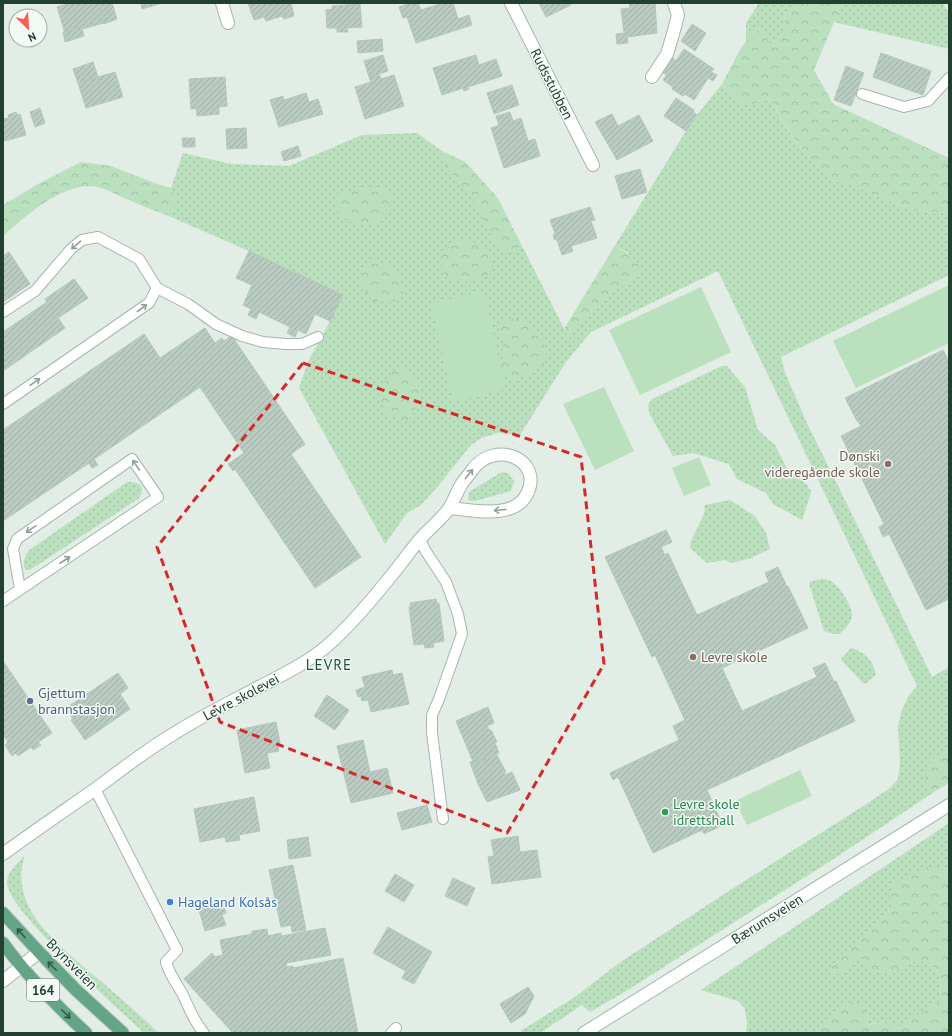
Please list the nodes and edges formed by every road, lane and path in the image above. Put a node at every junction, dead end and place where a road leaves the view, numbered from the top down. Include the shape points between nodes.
1 (222, 3) edge
2 (511, 3) edge
3 (674, 3) edge
4 (228, 23) dead end
5 (652, 77) dead end
6 (949, 78) edge
7 (862, 94) dead end
8 (592, 165) dead end
9 (157, 288) junction
10 (3, 312) edge
11 (318, 337) dead end
12 (3, 404) edge
13 (450, 508) junction
14 (420, 539) junction
15 (20, 589) junction
16 (3, 601) edge
17 (95, 789) junction
18 (949, 805) edge
19 (443, 819) dead end
20 (3, 854) edge
21 (3, 913) edge
22 (3, 943) edge
23 (39, 952) junction
24 (22, 966) junction
25 (3, 981) edge
26 (86, 1033) edge
27 (123, 1033) edge
28 (204, 1033) edge
29 (584, 1033) edge

1 - 4 street
2 - 8 street, Rudsstubben
3 - 5 street via 678,15 673,34 667,54
6 - 7 lane via 928,101 904,107
9 -> 10 lane via 140,259 98,237 82,240 35,291
9 - 11 lane via 188,304 216,324 249,338 263,342 302,344
12 -> 9 lane via 149,302
13 -> 13 street, Levre skolevei via 461,485 478,462 491,456 507,454 517,458 526,467 530,477 529,488 526,496 518,504 505,511
13 - 14 street, Levre skolevei
14 - 17 street, Levre skolevei via 348,627 324,648 285,674 174,733 139,755
14 - 19 lane via 446,582 458,614 462,634 432,715
15 -> 15 lane via 158,497 132,459 17,539 13,549
15 - 16 lane
17 - 20 street, Levre skolevei
17 - 28 lane via 177,950 166,962 168,970 197,1025
18 - 29 street, Bærumsveien
23 -> 21 main road, Brynsveien / 164
22 - 24 main road, 164
23 - 24 street
27 -> 23 main road, Brynsveien / 164
24 - 25 street
24 -> 26 main road, 164 via 64,1013

